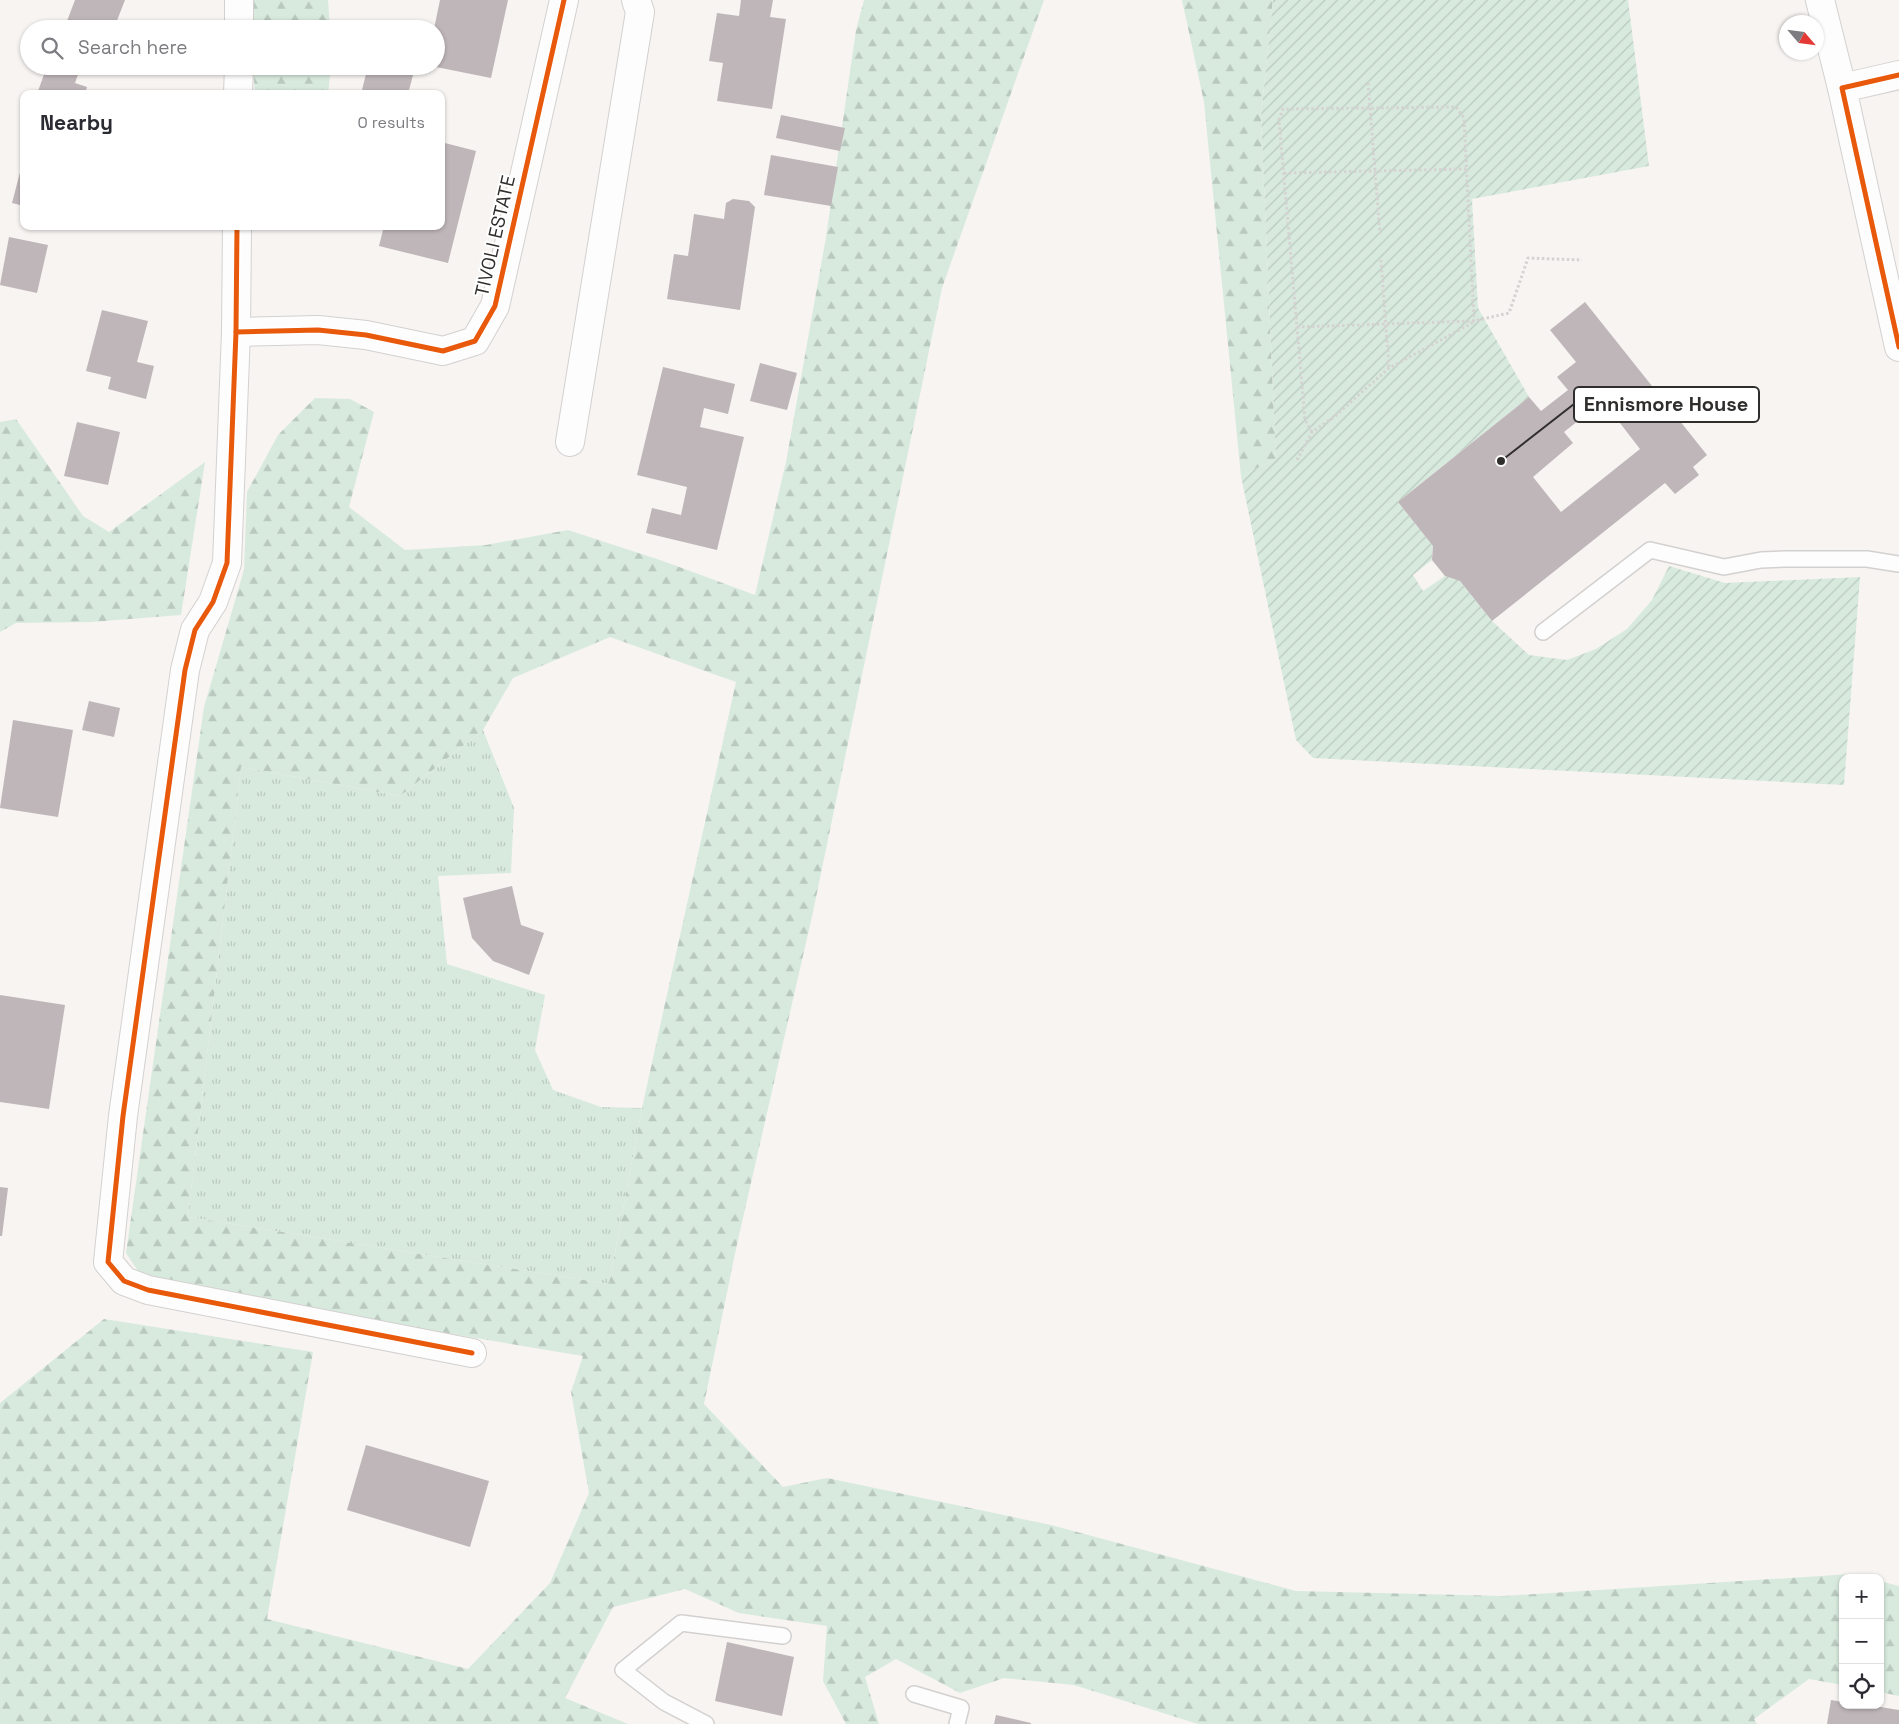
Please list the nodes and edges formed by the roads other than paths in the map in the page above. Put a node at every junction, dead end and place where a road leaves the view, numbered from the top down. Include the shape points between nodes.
1 (239, 0) edge
2 (564, 0) edge
3 (636, 0) edge
4 (1820, 0) edge
5 (239, 20) edge
6 (239, 75) edge
7 (1899, 75) edge
8 (1842, 88) junction
9 (238, 90) edge
10 (237, 230) edge
11 (236, 332) junction
12 (1899, 347) edge
13 (570, 442) dead end
14 (1899, 564) edge
15 (1543, 632) dead end
16 (472, 1353) dead end
17 (783, 1636) dead end
18 (914, 1694) dead end
19 (706, 1724) edge
20 (957, 1724) edge

1 - 5 street
2 - 11 street, TIVOLI ESTATE via 495,306 475,341 443,351 366,335 318,330
3 - 13 street via 640,12
4 - 8 street
6 - 9 street
7 - 8 street
8 - 12 street
10 - 11 street
11 - 16 street via 227,563 213,602 195,630 185,670 124,1106 108,1262 124,1281 148,1290
14 - 15 lane via 1867,559 1785,559 1724,567 1650,550
17 - 19 lane via 681,1623 623,1670 664,1702
18 - 20 lane via 961,1708

